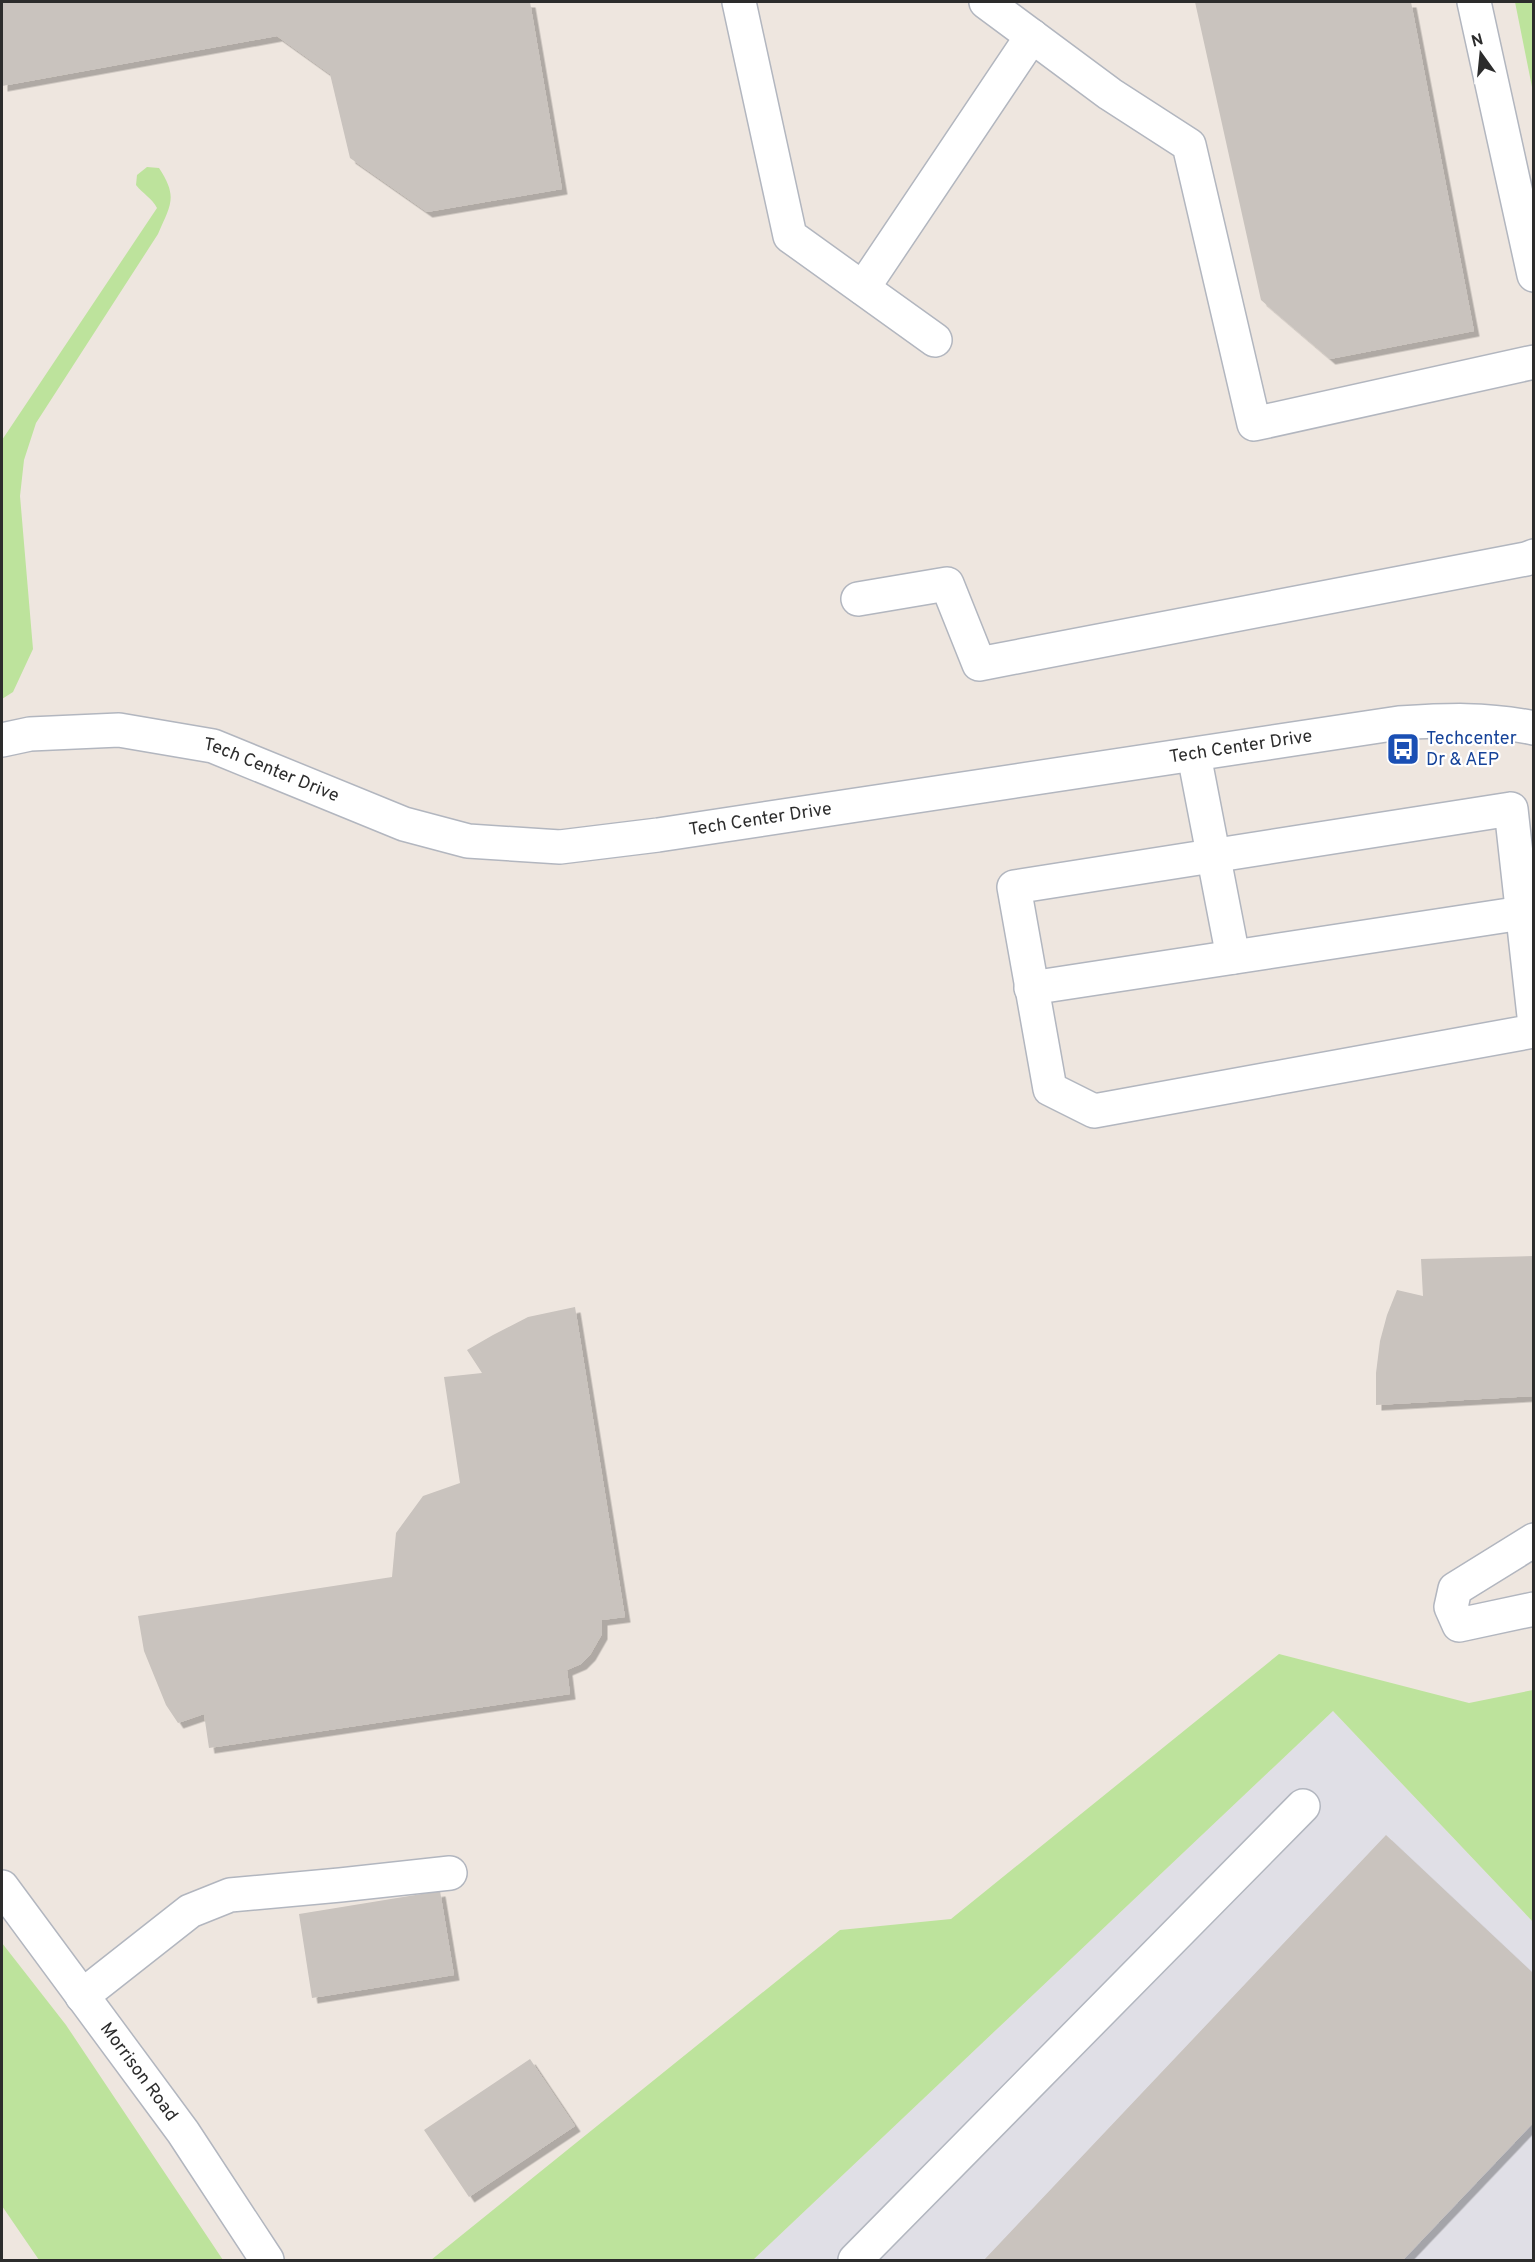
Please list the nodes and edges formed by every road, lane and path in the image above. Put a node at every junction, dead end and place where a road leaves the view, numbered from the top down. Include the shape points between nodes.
1 (739, 2) edge
2 (986, 2) edge
3 (1474, 2) edge
4 (1032, 36) junction
5 (1533, 275) edge
6 (863, 288) junction
7 (935, 340) dead end
8 (1533, 362) edge
9 (1533, 556) edge
10 (858, 599) dead end
11 (1533, 728) edge
12 (2, 740) edge
13 (1194, 755) junction
14 (1522, 812) edge
15 (1214, 856) junction
16 (1522, 913) junction
17 (1233, 957) junction
18 (1031, 988) junction
19 (1533, 1016) edge
20 (1533, 1031) edge
21 (1533, 1540) edge
22 (1533, 1609) edge
23 (1303, 1806) dead end
24 (450, 1873) dead end
25 (2, 1887) edge
26 (82, 1996) junction
27 (267, 2260) edge
28 (855, 2260) edge

1 - 6 street via 790,236
2 - 4 street
3 - 5 street
4 - 6 street
4 - 8 street via 1110,94 1189,145 1254,424
6 - 7 street
9 - 10 street via 979,664 947,584
11 - 13 street, Tech Center Drive via 1500,721 1455,719
12 - 13 street, Tech Center Drive via 30,734 119,730 213,746 404,824 468,841 560,847
13 - 15 street
14 - 15 street
14 - 16 street
15 - 17 street
15 - 18 street via 1014,886
16 - 17 street
16 - 19 street
17 - 18 street
18 - 20 street via 1050,1089 1094,1111
21 - 22 street via 1455,1589 1451,1607 1459,1625
23 - 28 street
24 - 26 street via 230,1895 190,1911
25 - 26 street, Morrison Road
26 - 27 street, Morrison Road via 183,2132

